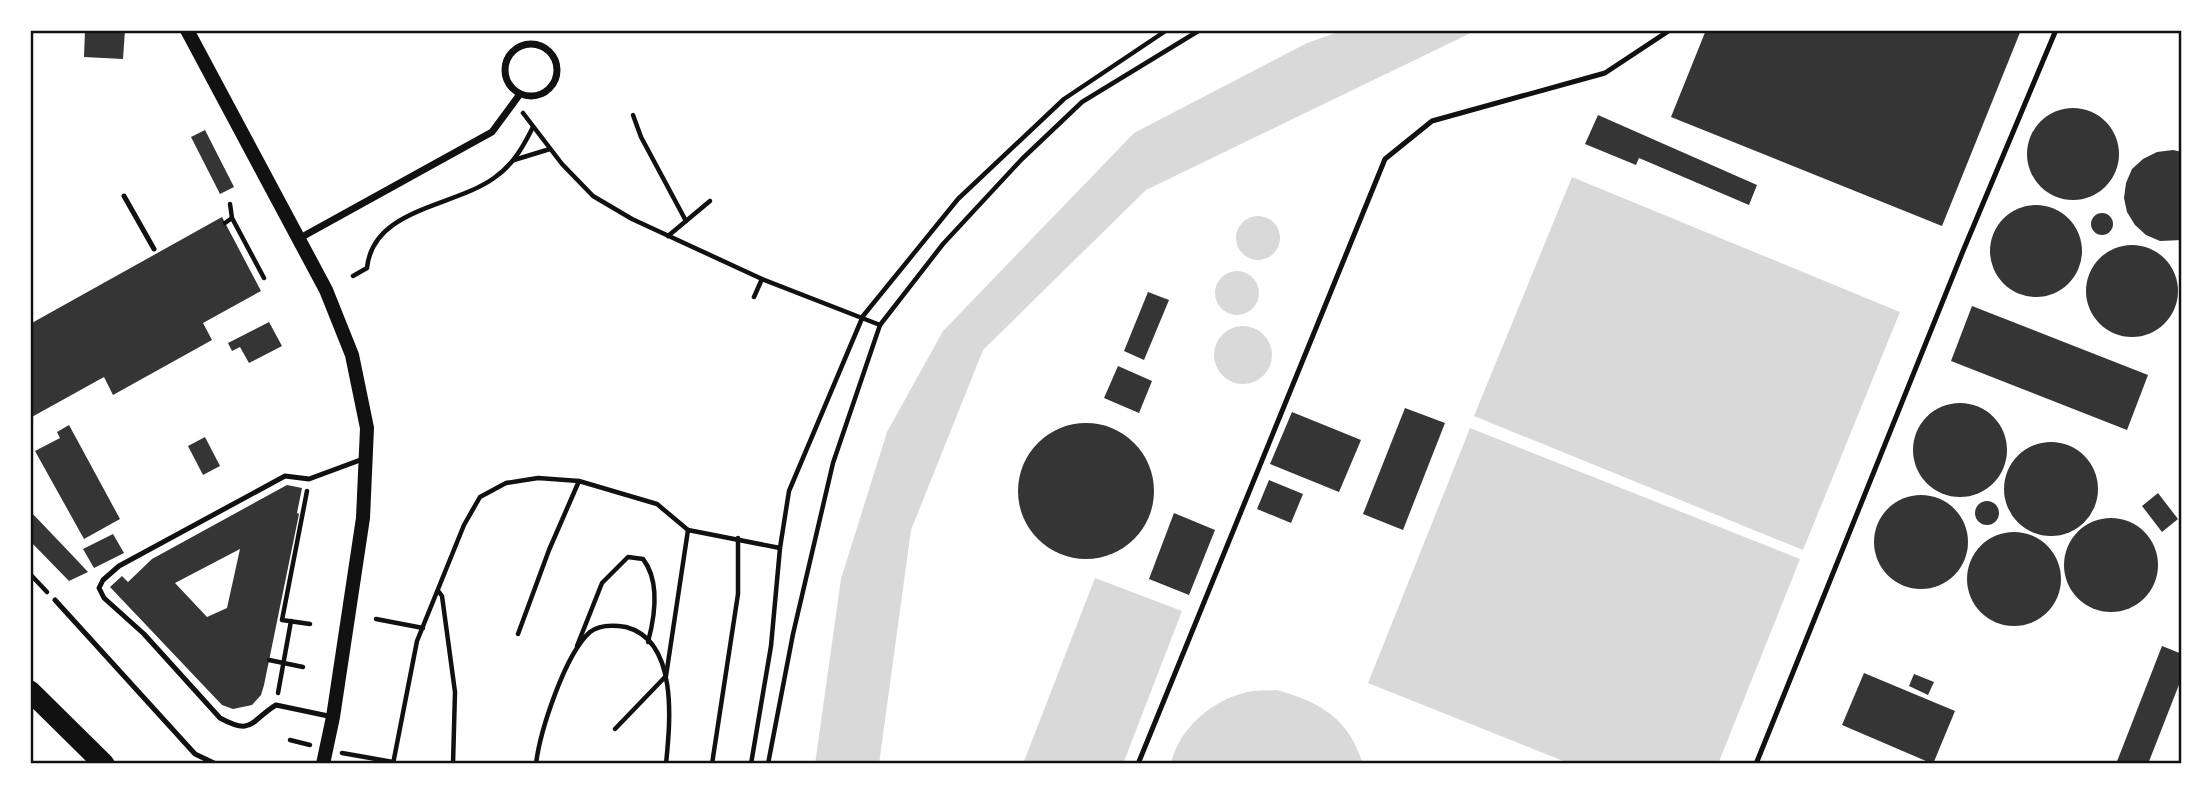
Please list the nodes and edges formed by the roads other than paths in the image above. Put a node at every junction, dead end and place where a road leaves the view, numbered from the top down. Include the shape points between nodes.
1 (187, 30) edge
2 (1670, 30) edge
3 (2056, 30) edge
4 (520, 93) junction
5 (124, 196) dead end
6 (300, 239) junction
7 (154, 249) dead end
8 (366, 458) junction
9 (55, 600) road end
10 (30, 691) edge
11 (333, 717) junction
12 (104, 764) edge
13 (216, 764) edge
14 (323, 764) edge
15 (1138, 764) edge
16 (1756, 764) edge

1 - 6 main road
2 - 15 lane via 1605,73 1432,121 1385,159
3 - 16 lane
4 - 4 street via 535,96 554,84 558,68 546,48 530,43 509,56 505,73
4 - 6 street via 492,132
5 - 7 lane
6 - 8 main road via 352,355 367,428
8 - 11 main road via 363,518
8 - 11 lane via 309,480 285,476 119,566 99,588 219,718 235,726 250,726 276,705
9 - 13 lane via 195,754
10 - 12 highway
11 - 14 main road

